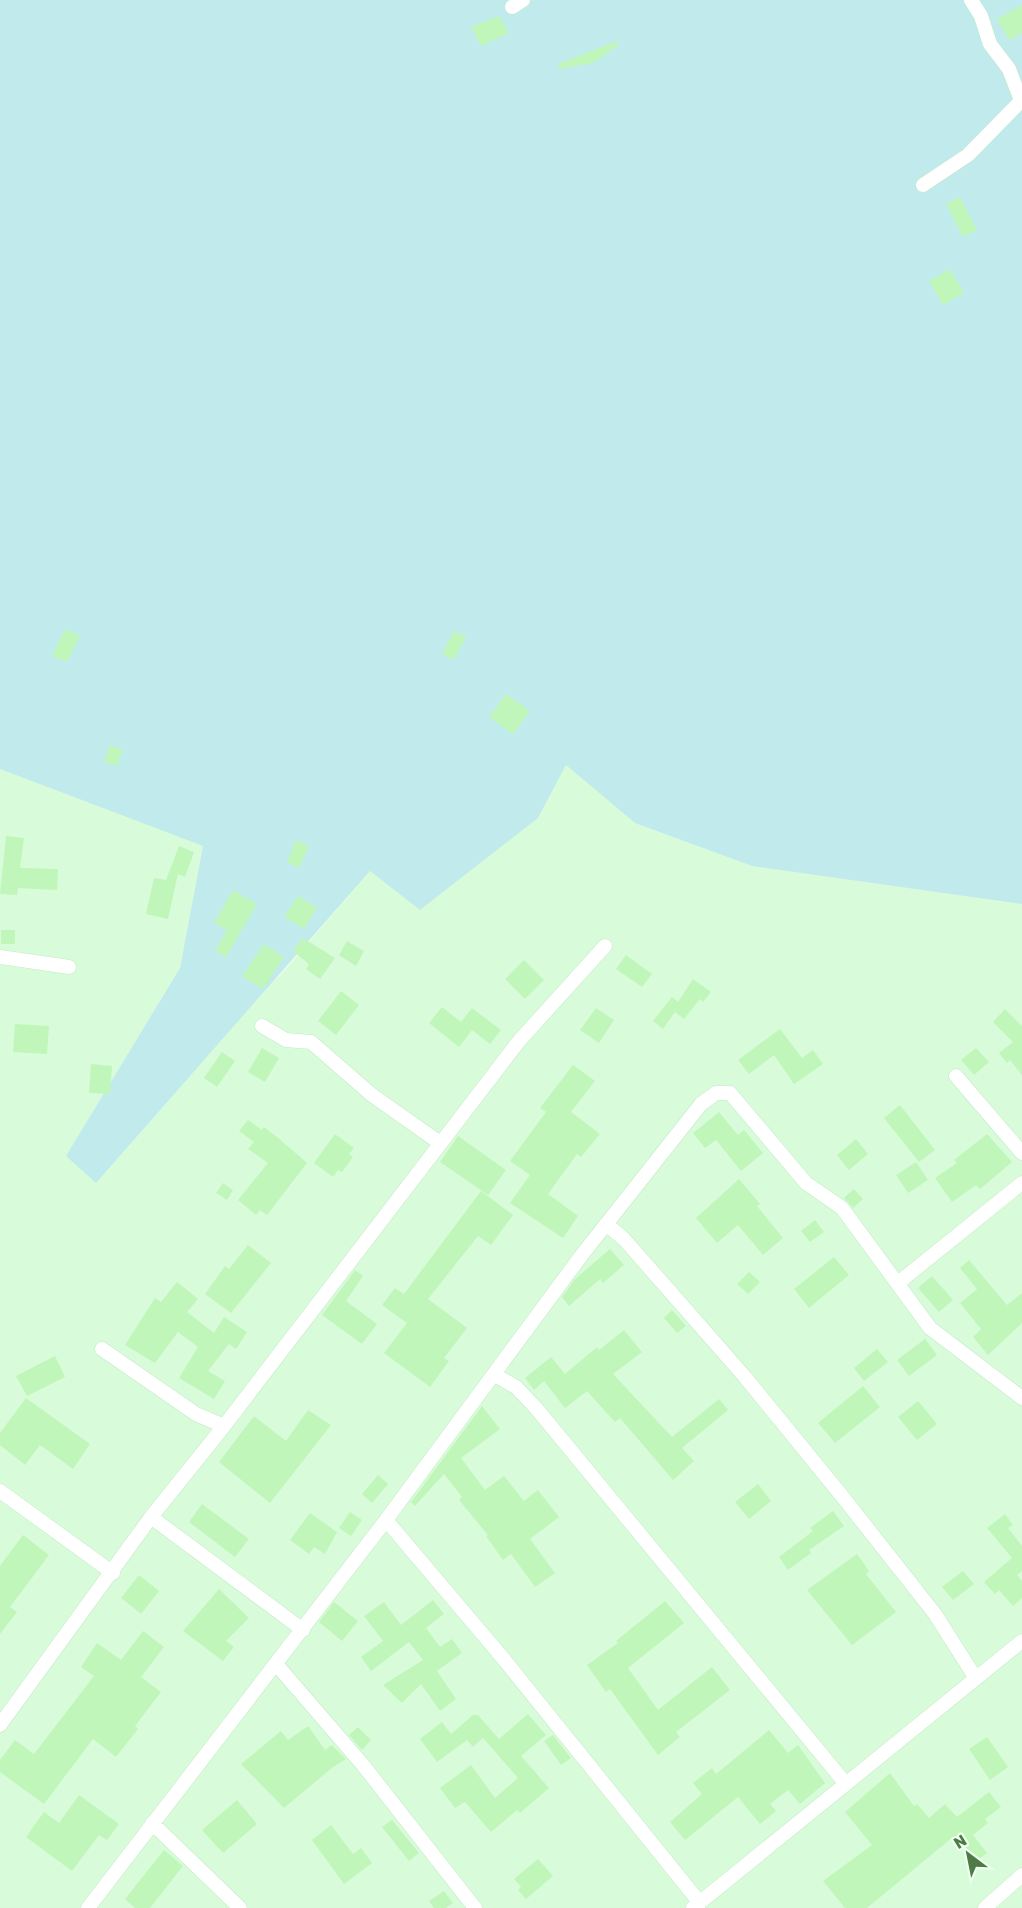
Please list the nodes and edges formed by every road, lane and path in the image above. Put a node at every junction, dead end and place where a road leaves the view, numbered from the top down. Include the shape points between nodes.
1 (971, 0) edge
2 (1021, 102) edge
3 (923, 185) dead end
4 (604, 946) dead end
5 (0, 957) edge
6 (69, 967) dead end
7 (262, 1026) dead end
8 (956, 1076) dead end
9 (440, 1143) junction
10 (1022, 1153) edge
11 (1022, 1183) edge
12 (606, 1224) junction
13 (898, 1283) junction
14 (102, 1350) dead end
15 (495, 1375) junction
16 (1022, 1397) edge
17 (224, 1426) junction
18 (0, 1491) edge
19 (151, 1517) junction
20 (386, 1521) junction
21 (113, 1573) junction
22 (303, 1630) junction
23 (1022, 1641) edge
24 (276, 1665) junction
25 (975, 1677) junction
26 (1, 1721) edge
27 (846, 1784) junction
28 (152, 1823) junction
29 (1022, 1875) edge
30 (696, 1905) edge
31 (88, 1908) edge
32 (240, 1908) edge
33 (475, 1908) edge
34 (985, 1908) edge

1 - 2 street
2 - 3 street via 968,155
4 - 9 street via 519,1041
5 - 6 street
7 - 9 street via 286,1040 311,1042 372,1095
8 - 10 street
9 - 17 street
11 - 13 street
12 - 13 street via 701,1104 716,1093 730,1093 806,1183 842,1208
12 - 15 street
12 - 25 street via 624,1239 765,1401 935,1614
13 - 16 street via 930,1328
14 - 17 street via 196,1414
15 - 20 street
15 - 27 street via 516,1387 536,1408
17 - 19 street
18 - 21 street
19 - 21 street
19 - 22 street
20 - 22 street
20 - 30 street via 502,1657
21 - 26 street
22 - 24 street
23 - 25 street
24 - 28 street
24 - 33 street via 363,1765
25 - 27 street
27 - 30 street
28 - 31 street
28 - 32 street
29 - 34 street

